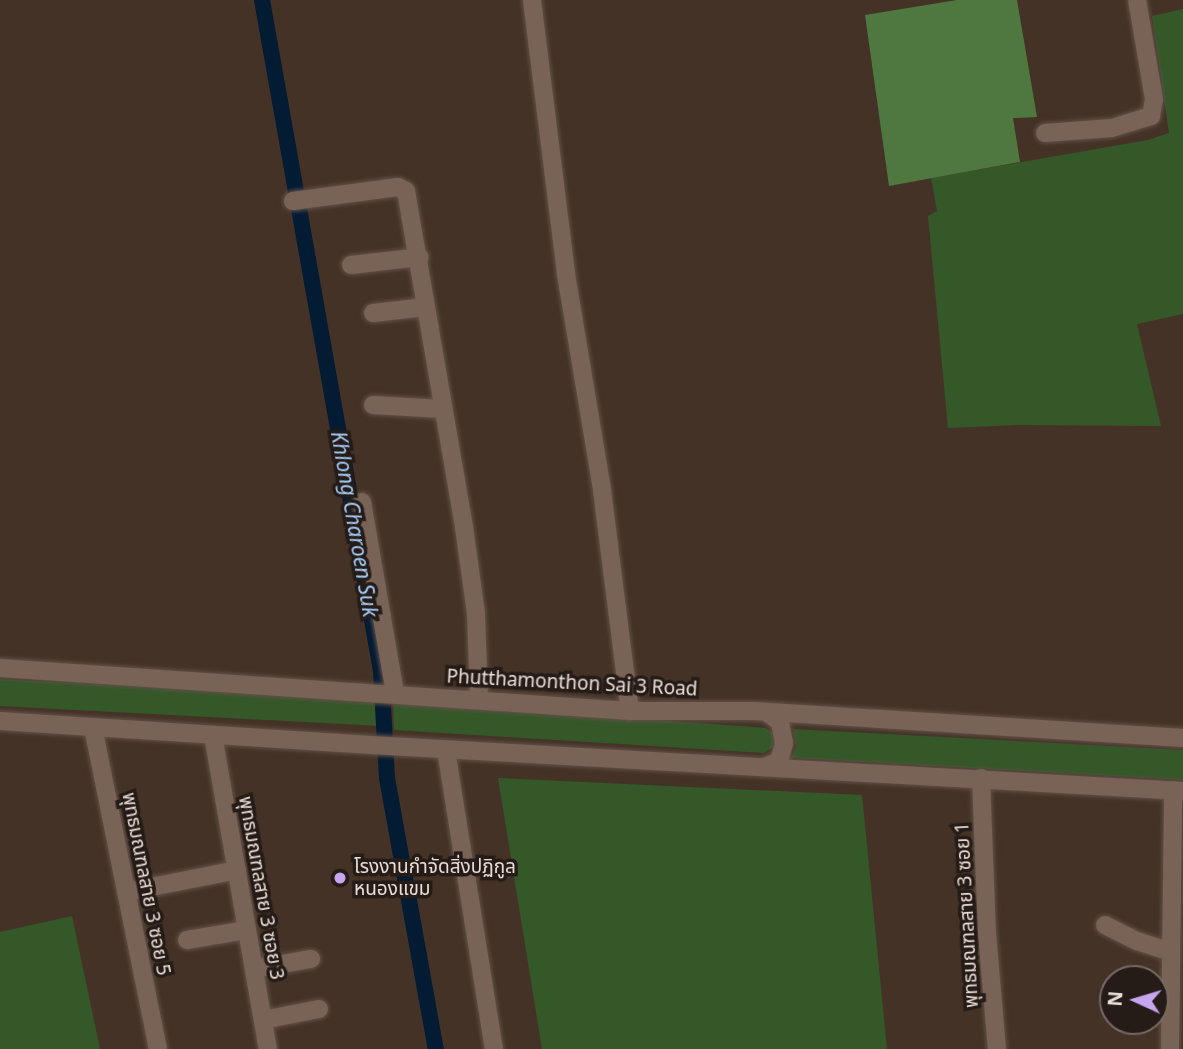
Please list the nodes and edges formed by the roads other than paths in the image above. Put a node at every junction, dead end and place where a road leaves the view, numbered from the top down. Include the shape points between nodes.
1 (532, 0) edge
2 (1137, 0) edge
3 (1045, 133) dead end
4 (300, 200) dead end
5 (420, 257) junction
6 (351, 265) dead end
7 (426, 307) junction
8 (373, 313) dead end
9 (373, 405) dead end
10 (442, 409) junction
11 (362, 502) dead end
12 (0, 668) edge
13 (386, 692) junction
14 (479, 700) junction
15 (630, 711) junction
16 (766, 712) junction
17 (0, 721) edge
18 (93, 727) junction
19 (213, 735) junction
20 (1183, 738) edge
21 (446, 750) junction
22 (764, 767) junction
23 (981, 778) junction
24 (1178, 791) edge
25 (237, 870) junction
26 (126, 891) junction
27 (1105, 925) dead end
28 (247, 930) junction
29 (187, 940) dead end
30 (1171, 951) junction
31 (312, 959) dead end
32 (1169, 965) edge
33 (254, 969) junction
34 (320, 1009) dead end
35 (263, 1020) junction
36 (158, 1049) edge
37 (268, 1049) edge
38 (494, 1049) edge
39 (997, 1049) edge

1 - 15 street via 566,274 602,490
2 - 3 street via 1154,99 1151,116 1112,128
4 - 5 street via 403,187
5 - 6 street
5 - 7 street
7 - 8 street
7 - 10 street
9 - 10 street
10 - 14 street via 476,614
11 - 13 street
12 - 13 street, Phutthamonthon Sai 3 Road
13 - 14 street, Phutthamonthon Sai 3 Road
14 - 15 street, Phutthamonthon Sai 3 Road
15 - 16 street, Phutthamonthon Sai 3 Road
16 - 20 street, Phutthamonthon Sai 3 Road
16 - 22 street via 780,722 784,743 779,761
17 - 18 street
18 - 19 street
18 - 26 street, พุทธมณฑลสาย 3 ซอย 5
19 - 21 street
19 - 25 street, พุทธมณฑลสาย 3 ซอย 3
21 - 22 street
21 - 38 street
22 - 23 street
23 - 24 street
23 - 39 street, พุทธมณฑลสาย 3 ซอย 1
24 - 30 street
25 - 26 street
25 - 28 street, พุทธมณฑลสาย 3 ซอย 3
26 - 36 street, พุทธมณฑลสาย 3 ซอย 5
27 - 30 street
28 - 29 street
28 - 33 street, พุทธมณฑลสาย 3 ซอย 3
30 - 32 street
31 - 33 street
33 - 35 street, พุทธมณฑลสาย 3 ซอย 3
34 - 35 street
35 - 37 street, พุทธมณฑลสาย 3 ซอย 3

